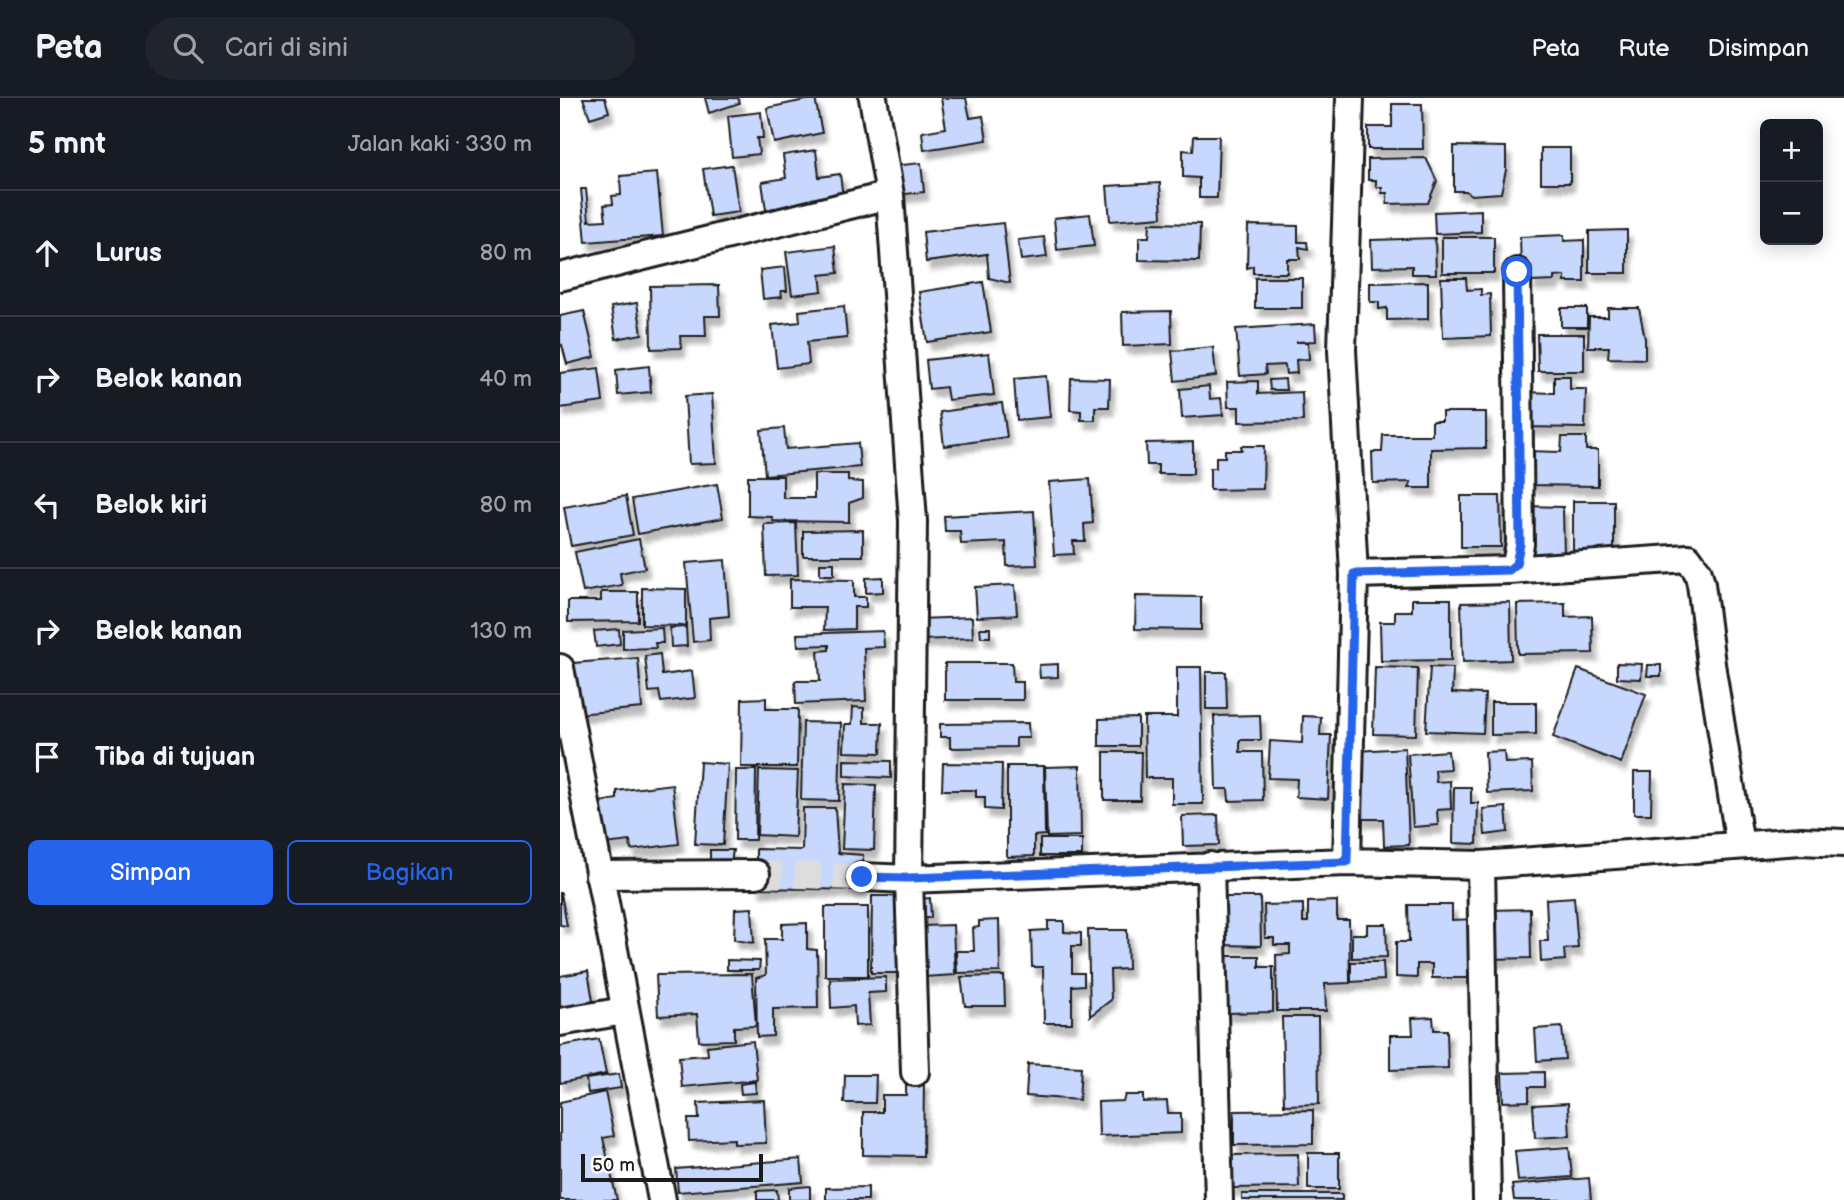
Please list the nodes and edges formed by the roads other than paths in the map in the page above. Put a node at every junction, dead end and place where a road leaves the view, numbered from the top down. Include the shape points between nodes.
1 (873, 98) edge
2 (1350, 98) edge
3 (890, 195) junction
4 (1517, 272) dead end
5 (560, 277) edge
6 (1509, 570) junction
7 (1354, 574) junction
8 (560, 668) edge
9 (1844, 843) edge
10 (1740, 845) junction
11 (1347, 862) junction
12 (1482, 864) junction
13 (1210, 866) junction
14 (756, 874) tunnel mouth
15 (599, 875) junction
16 (862, 877) tunnel mouth
17 (909, 878) junction
18 (624, 1011) junction
19 (560, 1022) edge
20 (915, 1072) dead end
21 (662, 1200) edge
22 (1219, 1200) edge
23 (1487, 1200) edge

1 - 3 street
2 - 7 street via 1342,350
3 - 5 street
3 - 17 street via 913,521
4 - 6 street via 1520,544 1516,564
6 - 7 street
6 - 10 street via 1688,558 1701,584
7 - 11 street
8 - 15 street
9 - 10 street
10 - 12 street
11 - 12 street
11 - 13 street
12 - 23 street
13 - 17 street
13 - 22 street
14 - 15 street
15 - 18 street
16 - 17 street
17 - 20 street
18 - 19 street
18 - 21 street

